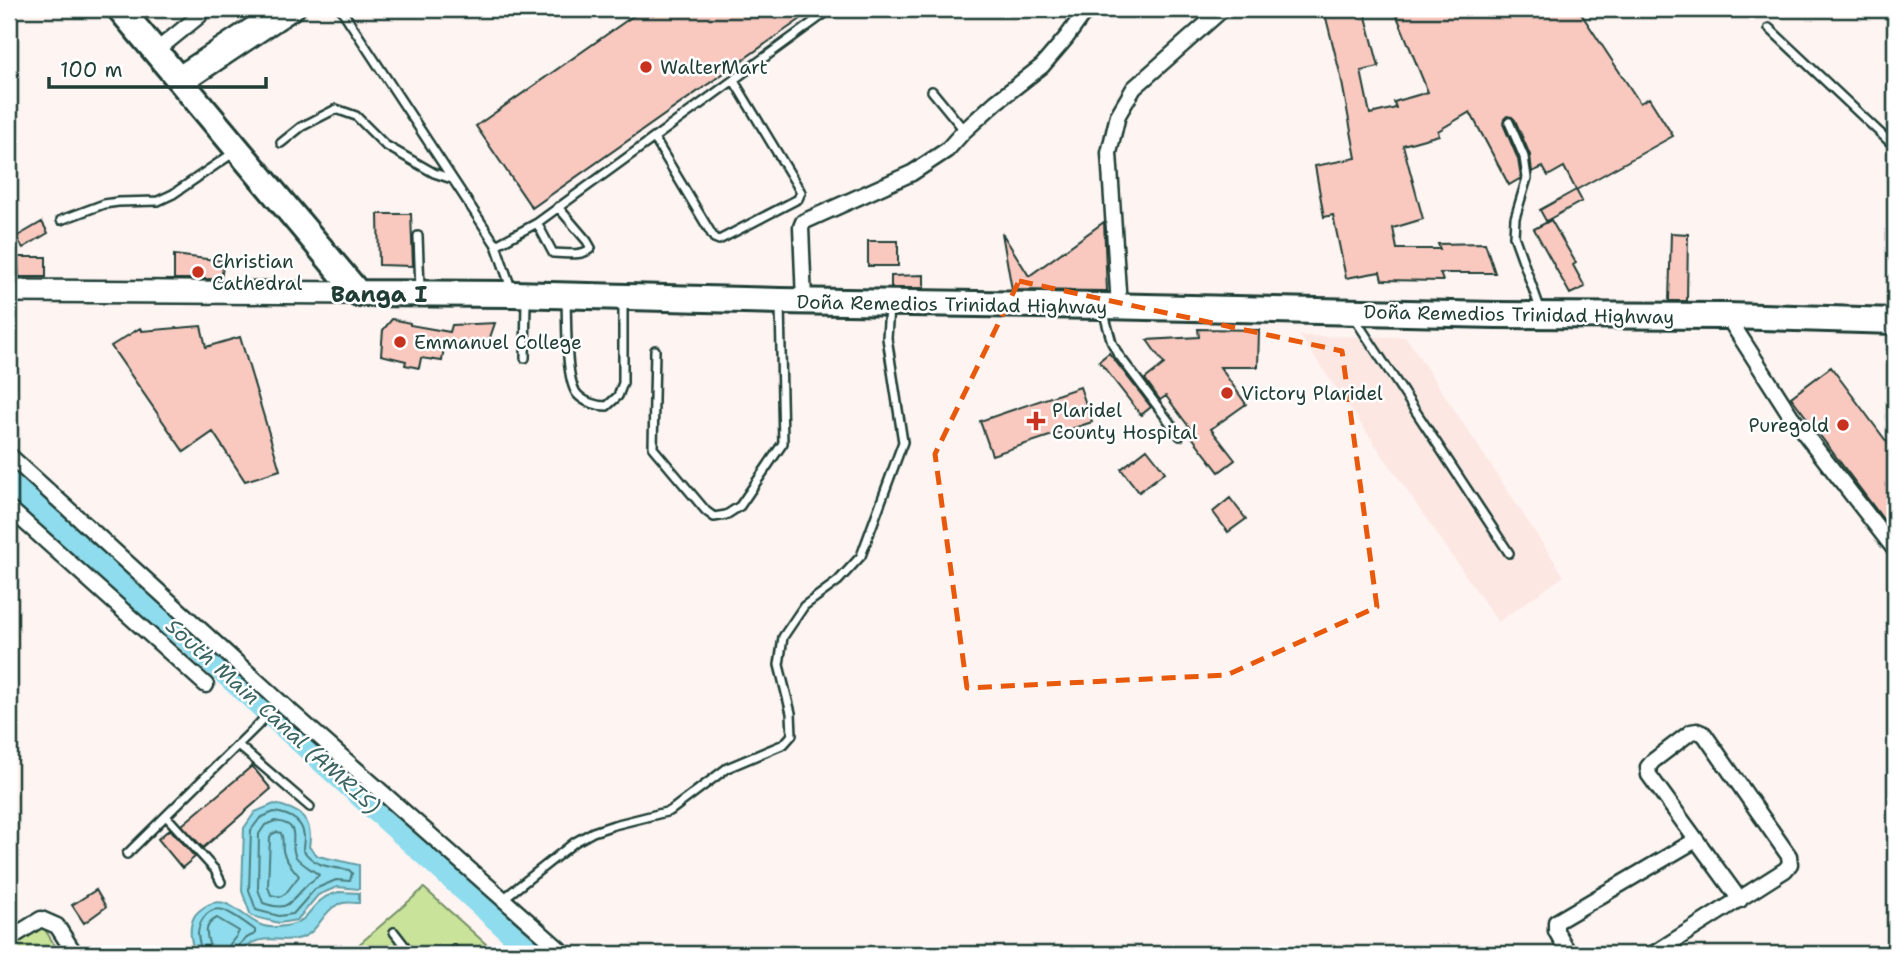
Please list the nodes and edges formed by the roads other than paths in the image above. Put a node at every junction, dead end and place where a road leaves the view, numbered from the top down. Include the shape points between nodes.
1 (120, 9) edge
2 (202, 9) edge
3 (276, 9) edge
4 (298, 9) edge
5 (341, 9) edge
6 (831, 9) edge
7 (1087, 9) edge
8 (1223, 9) edge
9 (1769, 28) dead end
10 (156, 51) junction
11 (217, 56) junction
12 (180, 80) junction
13 (734, 81) junction
14 (932, 91) dead end
15 (1509, 122) dead end
16 (964, 131) junction
17 (654, 138) junction
18 (281, 143) dead end
19 (1895, 147) edge
20 (239, 149) junction
21 (453, 180) junction
22 (558, 207) junction
23 (61, 220) dead end
24 (537, 223) junction
25 (418, 236) dead end
26 (496, 245) junction
27 (9, 291) edge
28 (358, 293) junction
29 (420, 293) junction
30 (519, 294) junction
31 (566, 296) junction
32 (623, 297) junction
33 (792, 301) junction
34 (890, 302) junction
35 (1110, 306) junction
36 (1350, 311) junction
37 (1543, 315) junction
38 (1727, 316) junction
39 (1895, 321) edge
40 (654, 350) dead end
41 (525, 358) dead end
42 (1180, 436) dead end
43 (9, 455) edge
44 (9, 508) edge
45 (1895, 550) edge
46 (1509, 553) dead end
47 (206, 685) dead end
48 (276, 705) junction
49 (238, 745) junction
50 (310, 807) dead end
51 (166, 816) junction
52 (1696, 840) junction
53 (127, 854) dead end
54 (221, 882) dead end
55 (502, 900) junction
56 (1740, 900) junction
57 (394, 932) dead end
58 (9, 939) edge
59 (75, 954) edge
60 (411, 954) edge
61 (565, 954) edge
62 (1569, 954) edge
63 (1653, 954) edge

1 - 10 highway
2 - 10 street
3 - 11 street
4 - 11 street
5 - 21 lane
6 - 13 lane
7 - 16 street via 1042,66
8 - 35 street via 1134,88 1118,115 1109,153
9 - 19 lane
10 - 12 highway
11 - 12 street
12 - 20 highway
13 - 17 lane
13 - 17 lane via 801,192 798,199 714,239
14 - 16 lane
15 - 37 lane via 1524,157 1527,178 1514,236
16 - 33 street via 947,150 912,173 803,222
17 - 22 lane
18 - 21 lane via 337,109 356,116 385,145
20 - 23 lane via 159,201 104,204
20 - 28 highway
21 - 26 lane
22 - 24 lane
22 - 24 lane via 587,241 588,252 553,253
24 - 26 lane
25 - 29 lane
26 - 30 lane
27 - 28 main road, Doña Remedios Trinidad Highway
28 - 29 highway, Doña Remedios Trinidad Highway
29 - 30 highway, Doña Remedios Trinidad Highway
30 - 31 highway, Doña Remedios Trinidad Highway
30 - 41 lane
31 - 32 highway, Doña Remedios Trinidad Highway
31 - 32 lane via 570,379 577,393 597,406 607,406 623,383
32 - 33 highway, Doña Remedios Trinidad Highway
33 - 34 highway, Doña Remedios Trinidad Highway
33 - 40 lane via 783,443 740,506 726,515 714,517 706,511 653,449
34 - 35 highway, Doña Remedios Trinidad Highway
34 - 55 lane via 887,338 903,442 861,556 838,581 804,606 783,637 779,665 792,735 784,744 727,768 670,811 614,825 575,842
35 - 36 highway, Doña Remedios Trinidad Highway
35 - 42 lane via 1112,343
36 - 37 highway, Doña Remedios Trinidad Highway
36 - 46 lane
37 - 38 highway, Doña Remedios Trinidad Highway
38 - 39 highway, Doña Remedios Trinidad Highway
38 - 45 street via 1791,416
43 - 48 street
44 - 47 street
48 - 49 lane
48 - 55 street
49 - 50 lane
49 - 51 lane
51 - 53 lane
51 - 54 lane
52 - 56 street
52 - 56 street via 1649,775 1648,767 1697,731 1704,734 1789,856 1785,870
52 - 62 street via 1556,922
55 - 61 street
56 - 63 street
57 - 60 lane
58 - 59 street via 41,919 57,926

